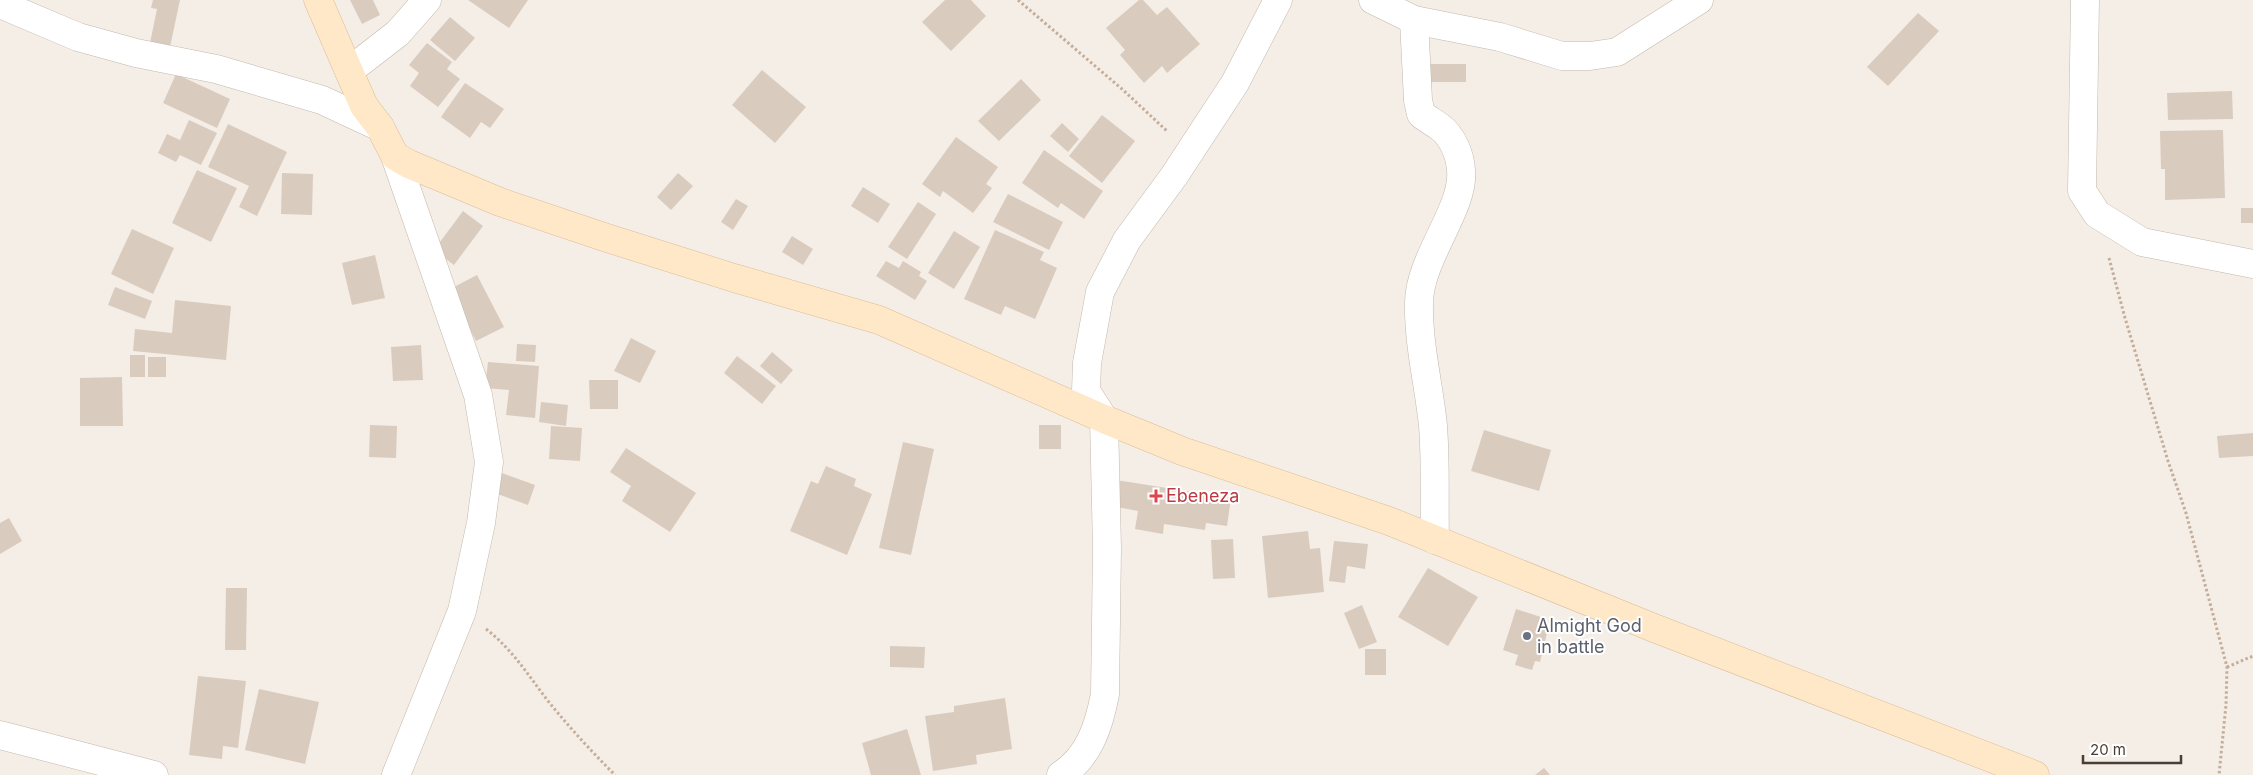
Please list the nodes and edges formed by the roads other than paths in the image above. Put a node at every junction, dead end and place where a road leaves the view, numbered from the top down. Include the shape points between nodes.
1 (318, 0) edge
2 (427, 0) edge
3 (1278, 0) edge
4 (1373, 0) edge
5 (1699, 0) edge
6 (2087, 0) edge
7 (0, 4) edge
8 (1414, 20) junction
9 (349, 71) junction
10 (380, 127) junction
11 (395, 156) junction
12 (2253, 264) edge
13 (1104, 419) junction
14 (1435, 540) junction
15 (0, 735) edge
16 (154, 775) edge
17 (396, 775) edge
18 (1061, 775) edge
19 (2035, 775) edge

1 - 9 street
2 - 9 street via 398,33
3 - 13 street via 1235,82 1127,240 1100,292 1087,363 1086,391
4 - 8 street
5 - 8 street via 1617,52 1590,56 1562,56 1500,37
6 - 12 street via 2082,191 2097,214 2142,242
7 - 10 street via 78,37 136,54 216,69 322,100
8 - 14 street via 1421,114 1448,136 1456,149 1461,171 1461,187 1425,270 1419,300 1421,345 1433,427
9 - 10 street via 364,106
10 - 11 street
11 - 13 street via 500,202 734,278 879,320
11 - 17 street via 478,396 489,462 481,524 462,611
13 - 14 street via 1182,451 1389,521
13 - 18 street via 1107,548 1105,694 1092,741 1072,768
14 - 19 street
15 - 16 street

